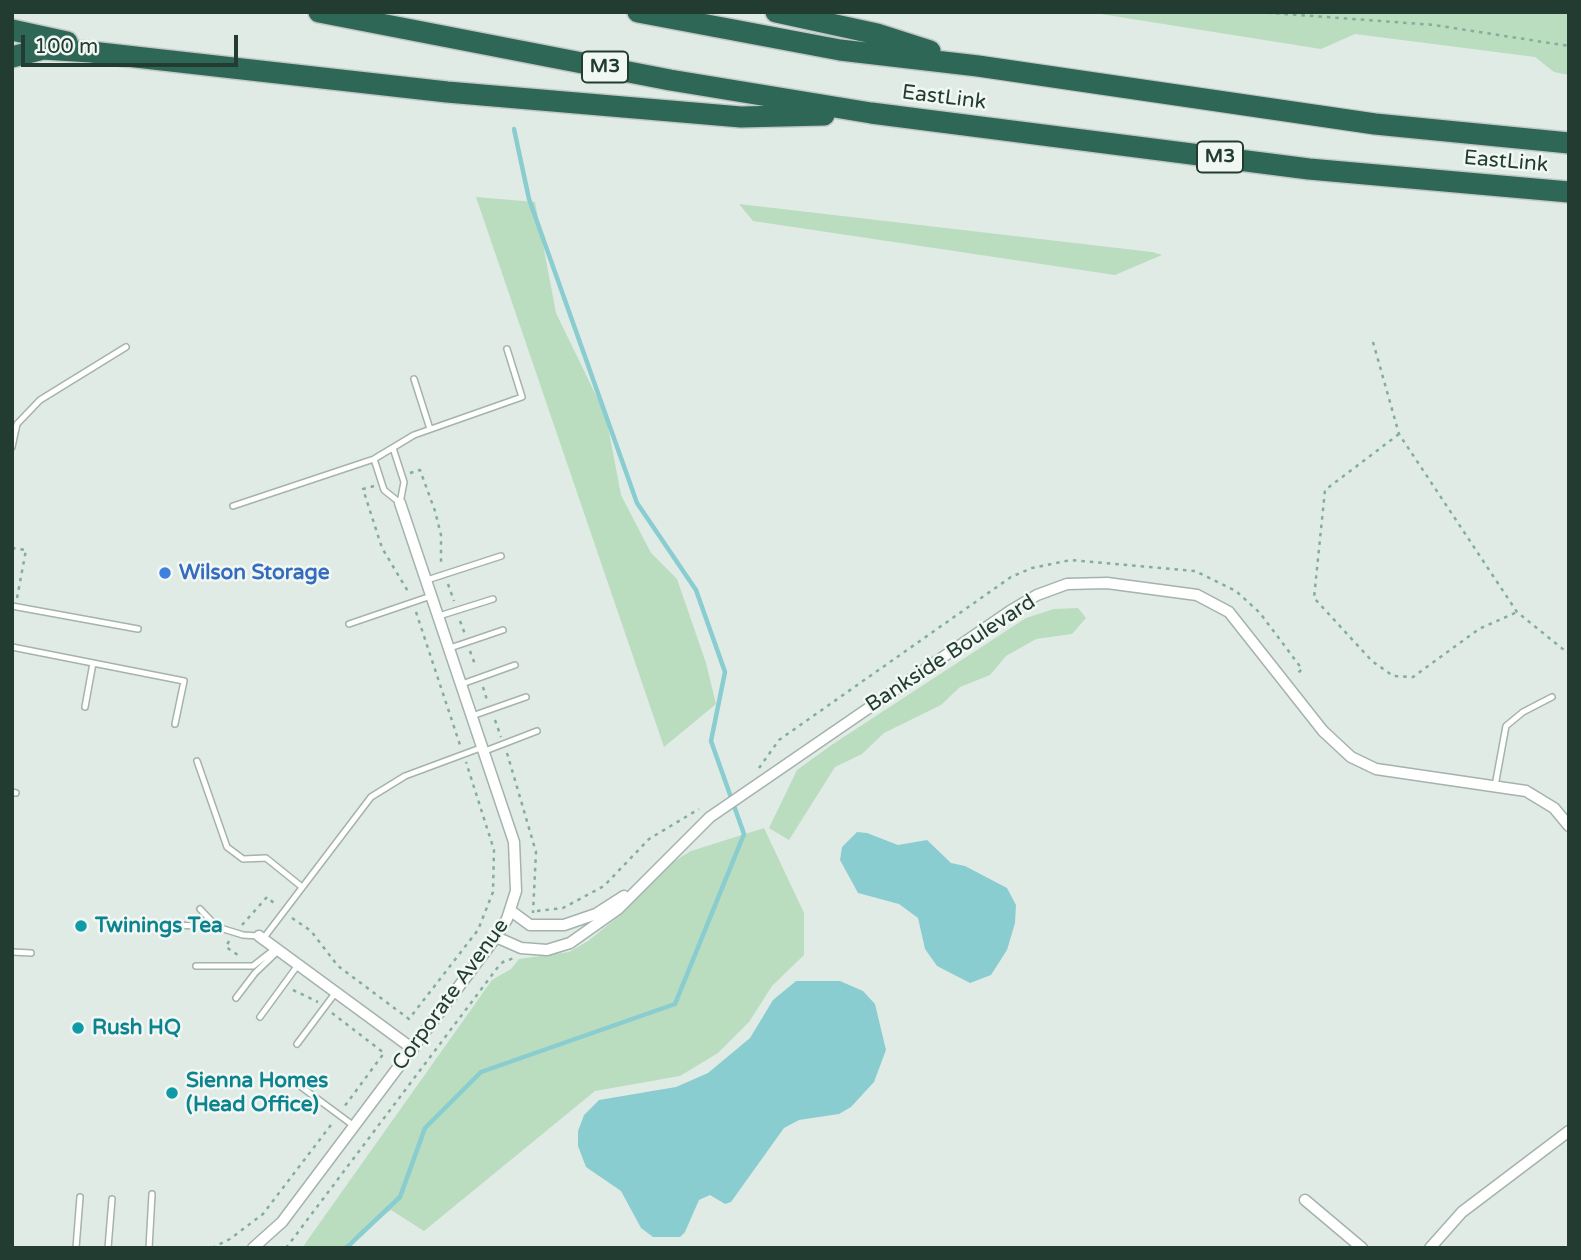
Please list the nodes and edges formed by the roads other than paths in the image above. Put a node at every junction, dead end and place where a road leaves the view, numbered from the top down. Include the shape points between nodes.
1 (319, 12) edge
2 (638, 12) edge
3 (776, 12) edge
4 (12, 30) edge
5 (92, 52) junction
6 (12, 57) edge
7 (978, 66) junction
8 (871, 113) junction
9 (1569, 143) edge
10 (1569, 192) edge
11 (126, 347) dead end
12 (507, 349) dead end
13 (414, 379) dead end
14 (430, 429) junction
15 (12, 447) edge
16 (393, 447) junction
17 (374, 459) junction
18 (400, 503) junction
19 (233, 506) dead end
20 (500, 556) dead end
21 (427, 580) junction
22 (431, 596) junction
23 (493, 599) dead end
24 (14, 607) edge
25 (439, 616) junction
26 (349, 624) dead end
27 (138, 629) dead end
28 (503, 630) dead end
29 (12, 647) edge
30 (449, 648) junction
31 (93, 663) junction
32 (515, 665) dead end
33 (461, 684) junction
34 (526, 697) dead end
35 (1552, 697) dead end
36 (85, 707) dead end
37 (472, 716) junction
38 (175, 724) dead end
39 (537, 731) dead end
40 (484, 749) junction
41 (197, 761) dead end
42 (1495, 786) junction
43 (1569, 826) edge
44 (302, 887) junction
45 (638, 888) junction
46 (200, 909) dead end
47 (511, 911) junction
48 (156, 924) dead end
49 (217, 927) junction
50 (261, 937) junction
51 (496, 937) junction
52 (278, 949) junction
53 (12, 951) edge
54 (32, 953) dead end
55 (299, 965) junction
56 (196, 966) dead end
57 (336, 992) junction
58 (236, 998) dead end
59 (260, 1017) dead end
60 (297, 1044) dead end
61 (413, 1049) junction
62 (296, 1083) dead end
63 (354, 1126) junction
64 (1569, 1131) edge
65 (152, 1194) dead end
66 (80, 1197) dead end
67 (112, 1199) dead end
68 (1305, 1200) dead end
69 (76, 1248) edge
70 (108, 1248) edge
71 (149, 1248) edge
72 (253, 1248) edge
73 (1362, 1248) edge
74 (1430, 1248) edge

1 - 8 highway, EastLink / M3 via 670,80
2 - 7 highway, EastLink via 840,50
3 - 7 highway via 877,34
4 - 5 highway via 56,38
5 - 6 highway via 43,49
5 - 8 highway via 332,81 741,117
7 - 9 highway, EastLink via 1375,124
8 - 10 highway, EastLink / M3 via 1309,169
11 - 15 lane via 40,400 17,424
12 - 14 lane via 522,397
13 - 14 lane
14 - 16 lane
16 - 17 lane
16 - 18 lane via 404,482
17 - 18 lane via 384,490
17 - 19 lane
18 - 21 street, Corporate Avenue
20 - 21 lane
21 - 22 street, Corporate Avenue
22 - 25 street, Corporate Avenue
22 - 26 lane
23 - 25 lane
24 - 27 lane
25 - 30 street, Corporate Avenue
28 - 30 lane
29 - 31 lane
30 - 33 street, Corporate Avenue
31 - 36 lane
31 - 38 lane via 184,681
32 - 33 lane
33 - 37 street, Corporate Avenue
34 - 37 lane
35 - 42 lane via 1506,726
37 - 40 street, Corporate Avenue
39 - 40 lane
40 - 44 lane via 405,776 371,797
40 - 47 street, Corporate Avenue via 514,842 517,883
41 - 44 lane via 227,847 243,859 266,858
42 - 43 street, Bankside Boulevard via 1526,791 1554,808
42 - 45 street, Bankside Boulevard via 1376,769 1351,757 1323,731 1229,612 1198,595 1107,583 1067,584 1010,611 710,817
44 - 50 lane
45 - 47 street, Bankside Boulevard via 596,914 564,925 530,925
45 - 51 street, Bankside Boulevard via 618,909 570,943 547,950 521,948
46 - 49 lane
47 - 51 street, Corporate Avenue
48 - 49 lane
49 - 50 lane
50 - 52 street
51 - 61 street, Corporate Avenue
52 - 55 street
52 - 56 lane via 253,966
52 - 58 lane
53 - 54 lane
55 - 57 street
55 - 59 lane
57 - 60 lane
57 - 61 street
61 - 63 street, Corporate Avenue
62 - 63 lane
63 - 72 street, Corporate Avenue via 282,1222
64 - 74 street via 1462,1212
65 - 71 lane
66 - 69 lane
67 - 70 lane
68 - 73 street

